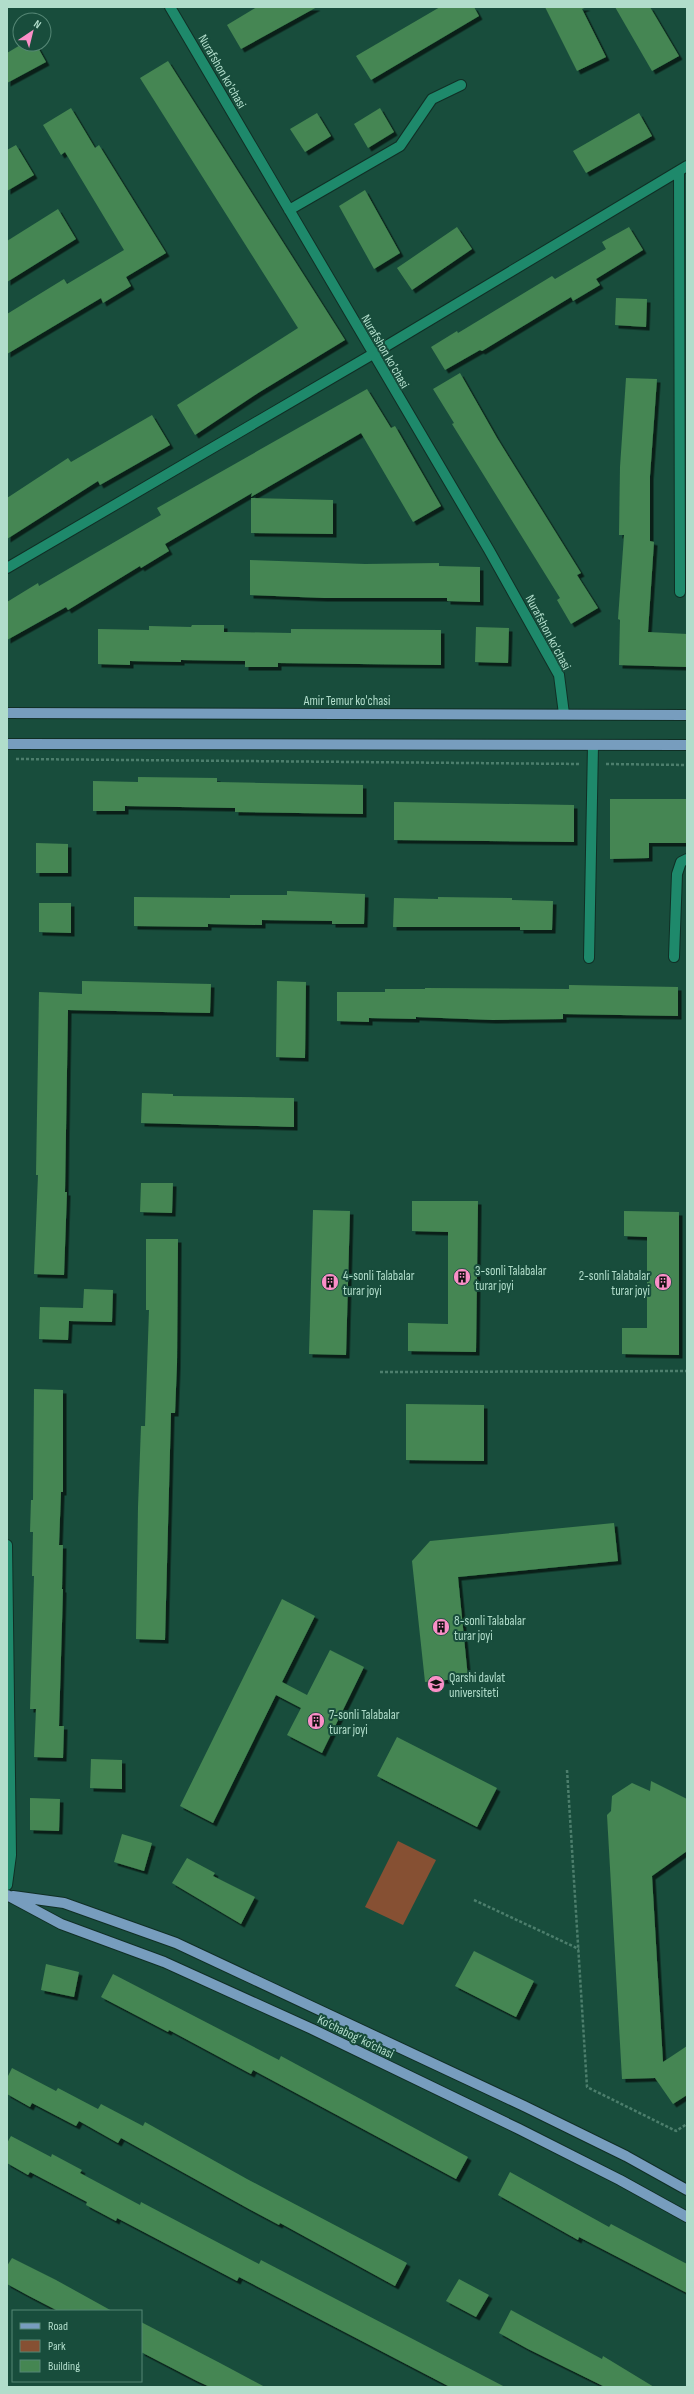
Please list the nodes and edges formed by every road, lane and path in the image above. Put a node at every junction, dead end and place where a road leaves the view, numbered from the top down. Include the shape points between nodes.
1 (170, 7) edge
2 (461, 85) dead end
3 (683, 168) edge
4 (289, 210) junction
5 (373, 354) junction
6 (7, 568) edge
7 (680, 592) dead end
8 (7, 713) edge
9 (564, 714) junction
10 (687, 715) edge
11 (7, 744) edge
12 (593, 745) junction
13 (687, 745) edge
14 (15, 759) dead end
15 (594, 764) junction
16 (687, 764) edge
17 (687, 859) edge
18 (674, 957) dead end
19 (589, 958) dead end
20 (687, 1370) edge
21 (380, 1372) dead end
22 (7, 1545) edge
23 (567, 1770) dead end
24 (7, 1885) edge
25 (7, 1895) edge
26 (474, 1900) dead end
27 (579, 1949) junction
28 (687, 2124) edge
29 (687, 2190) edge
30 (687, 2217) edge

1 - 4 street, Nurafshon ko'chasi
2 - 4 street via 432,99 400,146
3 - 5 street
3 - 7 street
4 - 5 street, Nurafshon ko'chasi
5 - 6 street
5 - 9 street, Nurafshon ko'chasi via 560,675
8 - 9 main road, Amir Temur ko'chasi
9 - 10 main road, Amir Temur ko'chasi
11 - 12 main road
12 - 13 main road
12 - 15 street
14 - 15 path
15 - 16 path
15 - 19 street
17 - 18 street via 681,862 677,874
20 - 21 path
22 - 24 street via 11,1856
23 - 27 path
25 - 29 main road, Ko‘chabog‘ ko‘chasi via 64,1903 176,1943 524,2106 626,2156
25 - 30 main road, Ko‘chabog‘ ko‘chasi via 61,1924 164,1962 312,2029 514,2126
26 - 27 path
27 - 28 path via 588,2087 676,2131

